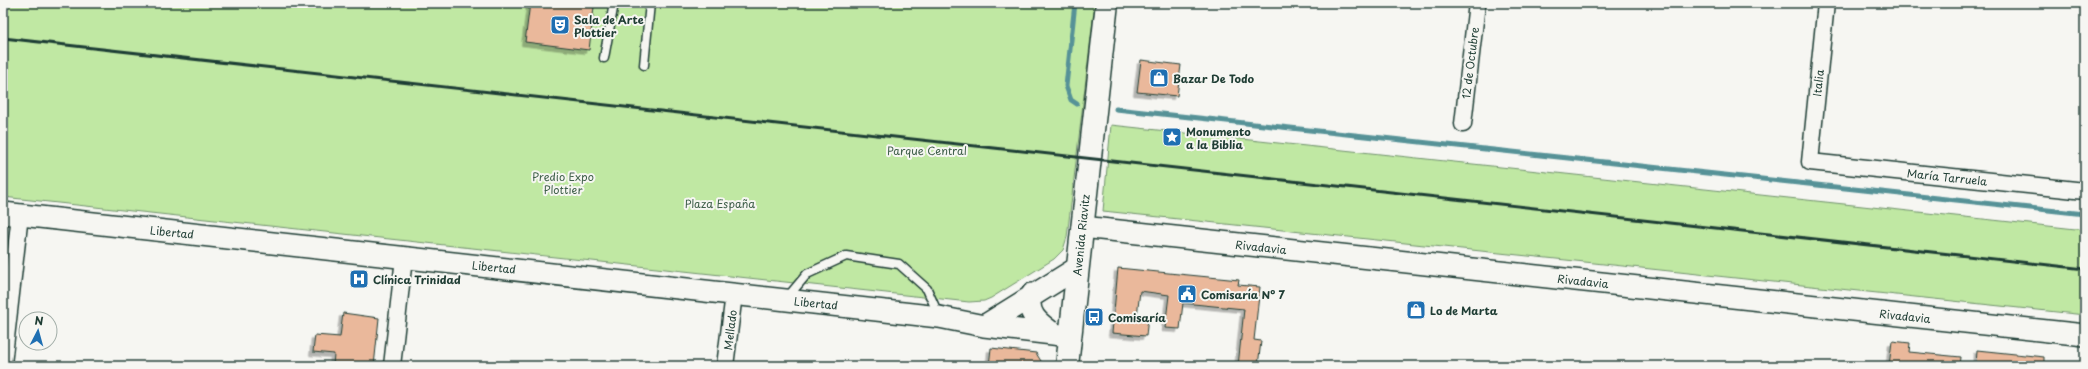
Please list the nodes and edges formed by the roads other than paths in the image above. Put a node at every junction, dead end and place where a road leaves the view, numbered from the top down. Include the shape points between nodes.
1 (614, 3) edge
2 (650, 3) edge
3 (1107, 3) edge
4 (1122, 3) edge
5 (1477, 3) edge
6 (1826, 3) edge
7 (604, 58) dead end
8 (644, 65) dead end
9 (1095, 104) junction
10 (1463, 124) dead end
11 (1810, 162) joint
12 (2085, 191) edge
13 (11, 214) edge
14 (1082, 227) junction
15 (404, 258) junction
16 (1077, 268) junction
17 (734, 294) junction
18 (1032, 294) junction
19 (786, 300) junction
20 (939, 317) junction
21 (984, 326) junction
22 (1062, 335) junction
23 (2085, 335) edge
24 (3, 364) edge
25 (392, 366) edge
26 (725, 366) edge
27 (1067, 366) edge

1 - 7 lane
2 - 8 lane
3 - 9 main road, Avenida Riavitz
4 - 9 main road, Avenida Riavitz
5 - 10 street, 12 de Octubre
6 - 11 street, Italia
9 - 14 main road, Avenida Riavitz
11 - 12 street, María Tarruela
13 - 15 street, Libertad
13 - 24 street
14 - 16 main road, Avenida Riavitz
14 - 23 street, Rivadavia
15 - 17 street, Libertad
15 - 25 street
16 - 18 street
16 - 22 main road, Avenida Riavitz
17 - 19 street, Libertad
17 - 26 street, Mellado
18 - 21 street
18 - 22 street via 1032,315
19 - 20 street, Libertad
19 - 20 lane via 807,274 846,256 899,264 927,289
20 - 21 street, Libertad
21 - 22 street, Libertad
22 - 27 main road, Avenida Riavitz

